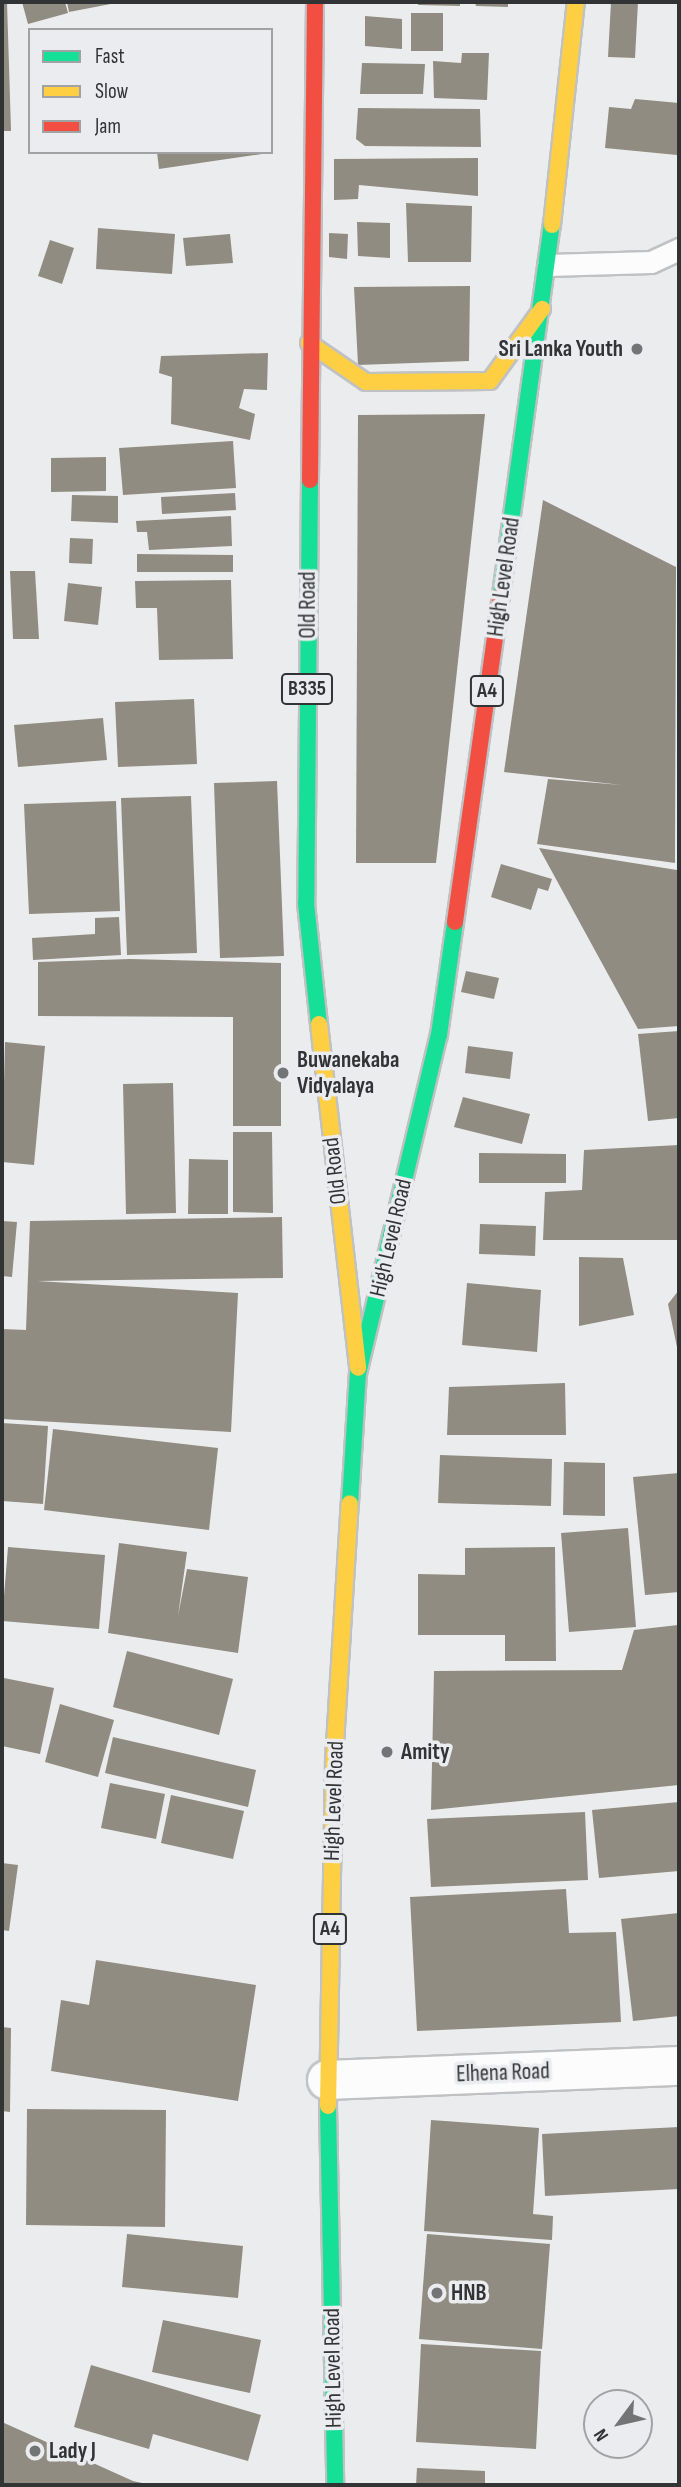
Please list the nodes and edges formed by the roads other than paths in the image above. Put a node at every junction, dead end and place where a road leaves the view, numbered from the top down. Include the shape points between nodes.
1 (315, 2) edge
2 (576, 2) edge
3 (679, 249) edge
4 (548, 265) junction
5 (541, 309) junction
6 (309, 342) junction
7 (358, 1374) junction
8 (679, 2066) edge
9 (327, 2080) junction
10 (335, 2485) edge

1 - 6 main road, Old Road / B335
2 - 4 main road, High Level Road / A4
3 - 4 lane via 651,262
4 - 5 main road, High Level Road / A4
5 - 6 main road via 490,380 366,382
5 - 7 main road, High Level Road / A4 via 439,1035
6 - 7 main road, Old Road / B335 via 306,903
7 - 9 main road, High Level Road / A4 via 334,1761
8 - 9 street, Elhena Road
9 - 10 main road, High Level Road / A4

